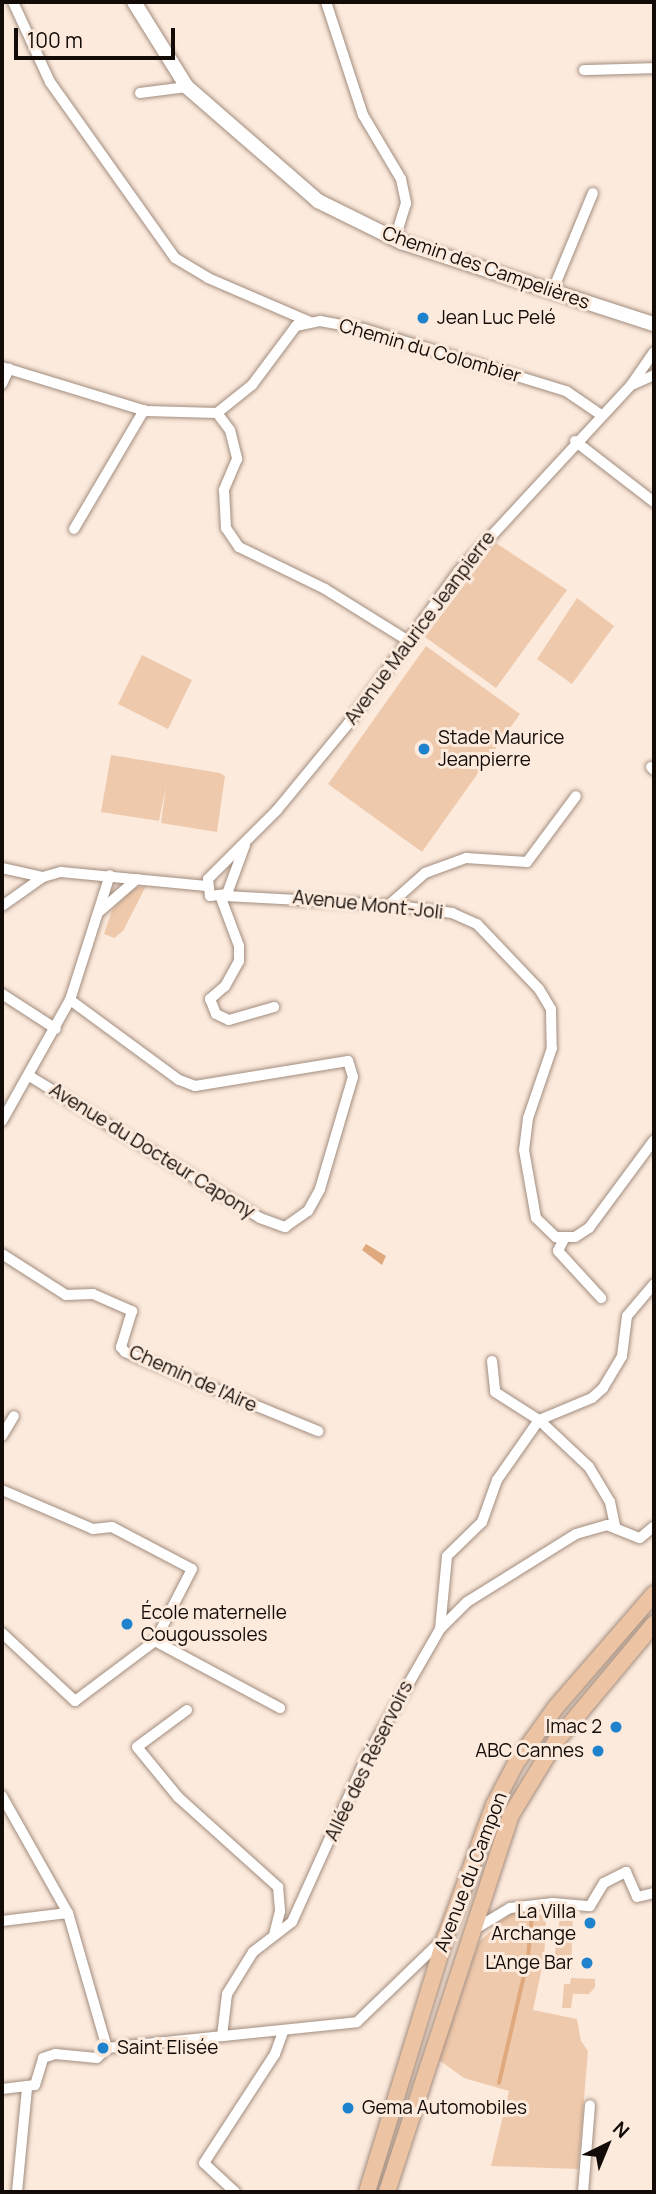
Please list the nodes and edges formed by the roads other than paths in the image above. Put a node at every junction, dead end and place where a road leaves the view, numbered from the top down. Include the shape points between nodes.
1 (13, 2) edge
2 (134, 2) edge
3 (326, 2) edge
4 (654, 68) edge
5 (584, 70) dead end
6 (187, 87) junction
7 (139, 93) dead end
8 (593, 193) dead end
9 (395, 240) junction
10 (552, 292) junction
11 (638, 319) junction
12 (308, 321) junction
13 (654, 324) edge
14 (654, 331) edge
15 (654, 352) edge
16 (6, 368) edge
17 (654, 375) edge
18 (2, 384) edge
19 (631, 385) junction
20 (144, 410) junction
21 (218, 413) junction
22 (601, 415) junction
23 (575, 441) junction
24 (654, 502) edge
25 (74, 529) dead end
26 (407, 640) junction
27 (576, 796) dead end
28 (245, 845) junction
29 (2, 868) edge
30 (215, 874) junction
31 (110, 875) junction
32 (43, 877) junction
33 (137, 879) junction
34 (230, 884) junction
35 (206, 886) junction
36 (258, 895) junction
37 (223, 897) junction
38 (389, 905) junction
39 (2, 906) edge
40 (98, 913) junction
41 (2, 994) edge
42 (70, 1000) junction
43 (274, 1007) dead end
44 (56, 1029) junction
45 (30, 1077) junction
46 (2, 1098) edge
47 (12, 1105) junction
48 (2, 1121) edge
49 (654, 1140) edge
50 (564, 1239) junction
51 (2, 1254) edge
52 (654, 1284) edge
53 (601, 1298) dead end
54 (492, 1361) dead end
55 (14, 1416) dead end
56 (539, 1420) junction
57 (318, 1431) dead end
58 (2, 1436) edge
59 (2, 1490) edge
60 (615, 1526) junction
61 (653, 1527) edge
62 (654, 1594) edge
63 (654, 1624) edge
64 (440, 1629) junction
65 (2, 1633) edge
66 (155, 1641) junction
67 (280, 1708) dead end
68 (187, 1710) dead end
69 (2, 1796) edge
70 (654, 1893) edge
71 (68, 1913) junction
72 (2, 1921) edge
73 (470, 1932) junction
74 (274, 1935) junction
75 (446, 1936) junction
76 (412, 1970) junction
77 (434, 1973) junction
78 (283, 2032) junction
79 (222, 2036) junction
80 (107, 2048) junction
81 (27, 2088) junction
82 (2, 2089) edge
83 (590, 2105) dead end
84 (17, 2192) edge
85 (235, 2192) edge
86 (367, 2192) edge
87 (387, 2192) edge
88 (583, 2192) edge

1 - 12 street, Chemin du Colombier via 50,82 175,258 208,278
2 - 6 main road, Chemin des Campelières
3 - 9 street via 363,115 401,179 406,203
4 - 5 street
6 - 7 street
6 - 9 main road, Chemin des Campelières via 318,201
8 - 10 street
9 - 10 main road, Chemin des Campelières
10 - 11 main road, Chemin des Campelières
11 - 13 main road, Chemin des Campelières
11 - 14 main road, Chemin des Campelières
12 - 21 street via 296,326 252,385
12 - 22 street, Chemin du Colombier via 364,329 566,391
15 - 19 street, Avenue Maurice Jeanpierre
16 - 18 street
16 - 20 street
17 - 19 street
19 - 22 street, Avenue Maurice Jeanpierre
20 - 21 street via 180,415
20 - 25 street
21 - 26 street via 230,430 237,459 224,490 226,528 239,547 325,589
22 - 23 street, Avenue Maurice Jeanpierre
23 - 24 street
23 - 26 street, Avenue Maurice Jeanpierre via 493,530
26 - 28 street, Avenue Maurice Jeanpierre via 364,704
27 - 38 street via 527,862 466,858 425,873
28 - 30 street, Avenue Maurice Jeanpierre
28 - 34 street, Avenue Maurice Jeanpierre
29 - 32 street
30 - 34 street via 226,877
30 - 35 street
31 - 32 street via 61,872
31 - 33 street
31 - 40 street
32 - 39 street
33 - 35 street
33 - 40 street
34 - 36 street, Avenue Mont-Joli
34 - 37 street
35 - 37 street via 210,896
36 - 37 street, Avenue Mont-Joli
36 - 38 street, Avenue Mont-Joli
37 - 43 street via 239,946 239,961 225,986 210,999 216,1014 229,1020
38 - 50 street, Avenue Mont-Joli via 470,919 547,1000 554,1027 552,1048 528,1118 524,1150 536,1218 547,1231
40 - 42 street
41 - 44 street
42 - 44 street
42 - 45 street, Avenue du Docteur Capony via 179,1080 195,1086 348,1061 353,1077 320,1189 308,1211 285,1227 260,1218
44 - 45 street
45 - 47 street
46 - 47 street
47 - 48 street
49 - 50 street via 641,1164 589,1228
50 - 53 street via 558,1251
51 - 57 street, Chemin de l'Aire via 66,1295 93,1294 132,1311 121,1347 125,1352
52 - 56 street via 627,1315 622,1356 603,1388 592,1398
54 - 56 street via 495,1392
55 - 58 street
56 - 60 street via 589,1467 610,1502
56 - 64 street via 496,1480 482,1522 447,1556
59 - 66 street via 93,1529 112,1527 192,1569
60 - 61 street, Allée des Réservoirs via 640,1538
60 - 64 street, Allée des Réservoirs via 600,1525 576,1534 467,1602
62 - 75 main road, Avenue du Campon via 556,1707 516,1763 494,1805
63 - 73 main road, Avenue du Campon via 556,1741 520,1797
64 - 74 street, Allée des Réservoirs via 367,1756 292,1922
65 - 66 street via 75,1701
66 - 67 street
68 - 74 street via 137,1747 178,1797 278,1887 280,1911
69 - 71 street
70 - 73 street via 636,1897 630,1874 622,1872 604,1883 590,1906 554,1903 510,1908
71 - 72 street
71 - 80 street
73 - 87 main road, Avenue du Campon
74 - 79 street, Allée des Réservoirs via 253,1952 227,1994
75 - 76 street
75 - 77 main road, Avenue du Campon
76 - 77 street via 425,1965
76 - 78 street via 357,2022
77 - 86 main road, Avenue du Campon
78 - 79 street
78 - 85 street via 275,2054 204,2163
79 - 80 street
80 - 81 street via 97,2058 55,2054 43,2058 35,2085
81 - 82 street
81 - 84 street
83 - 88 street

